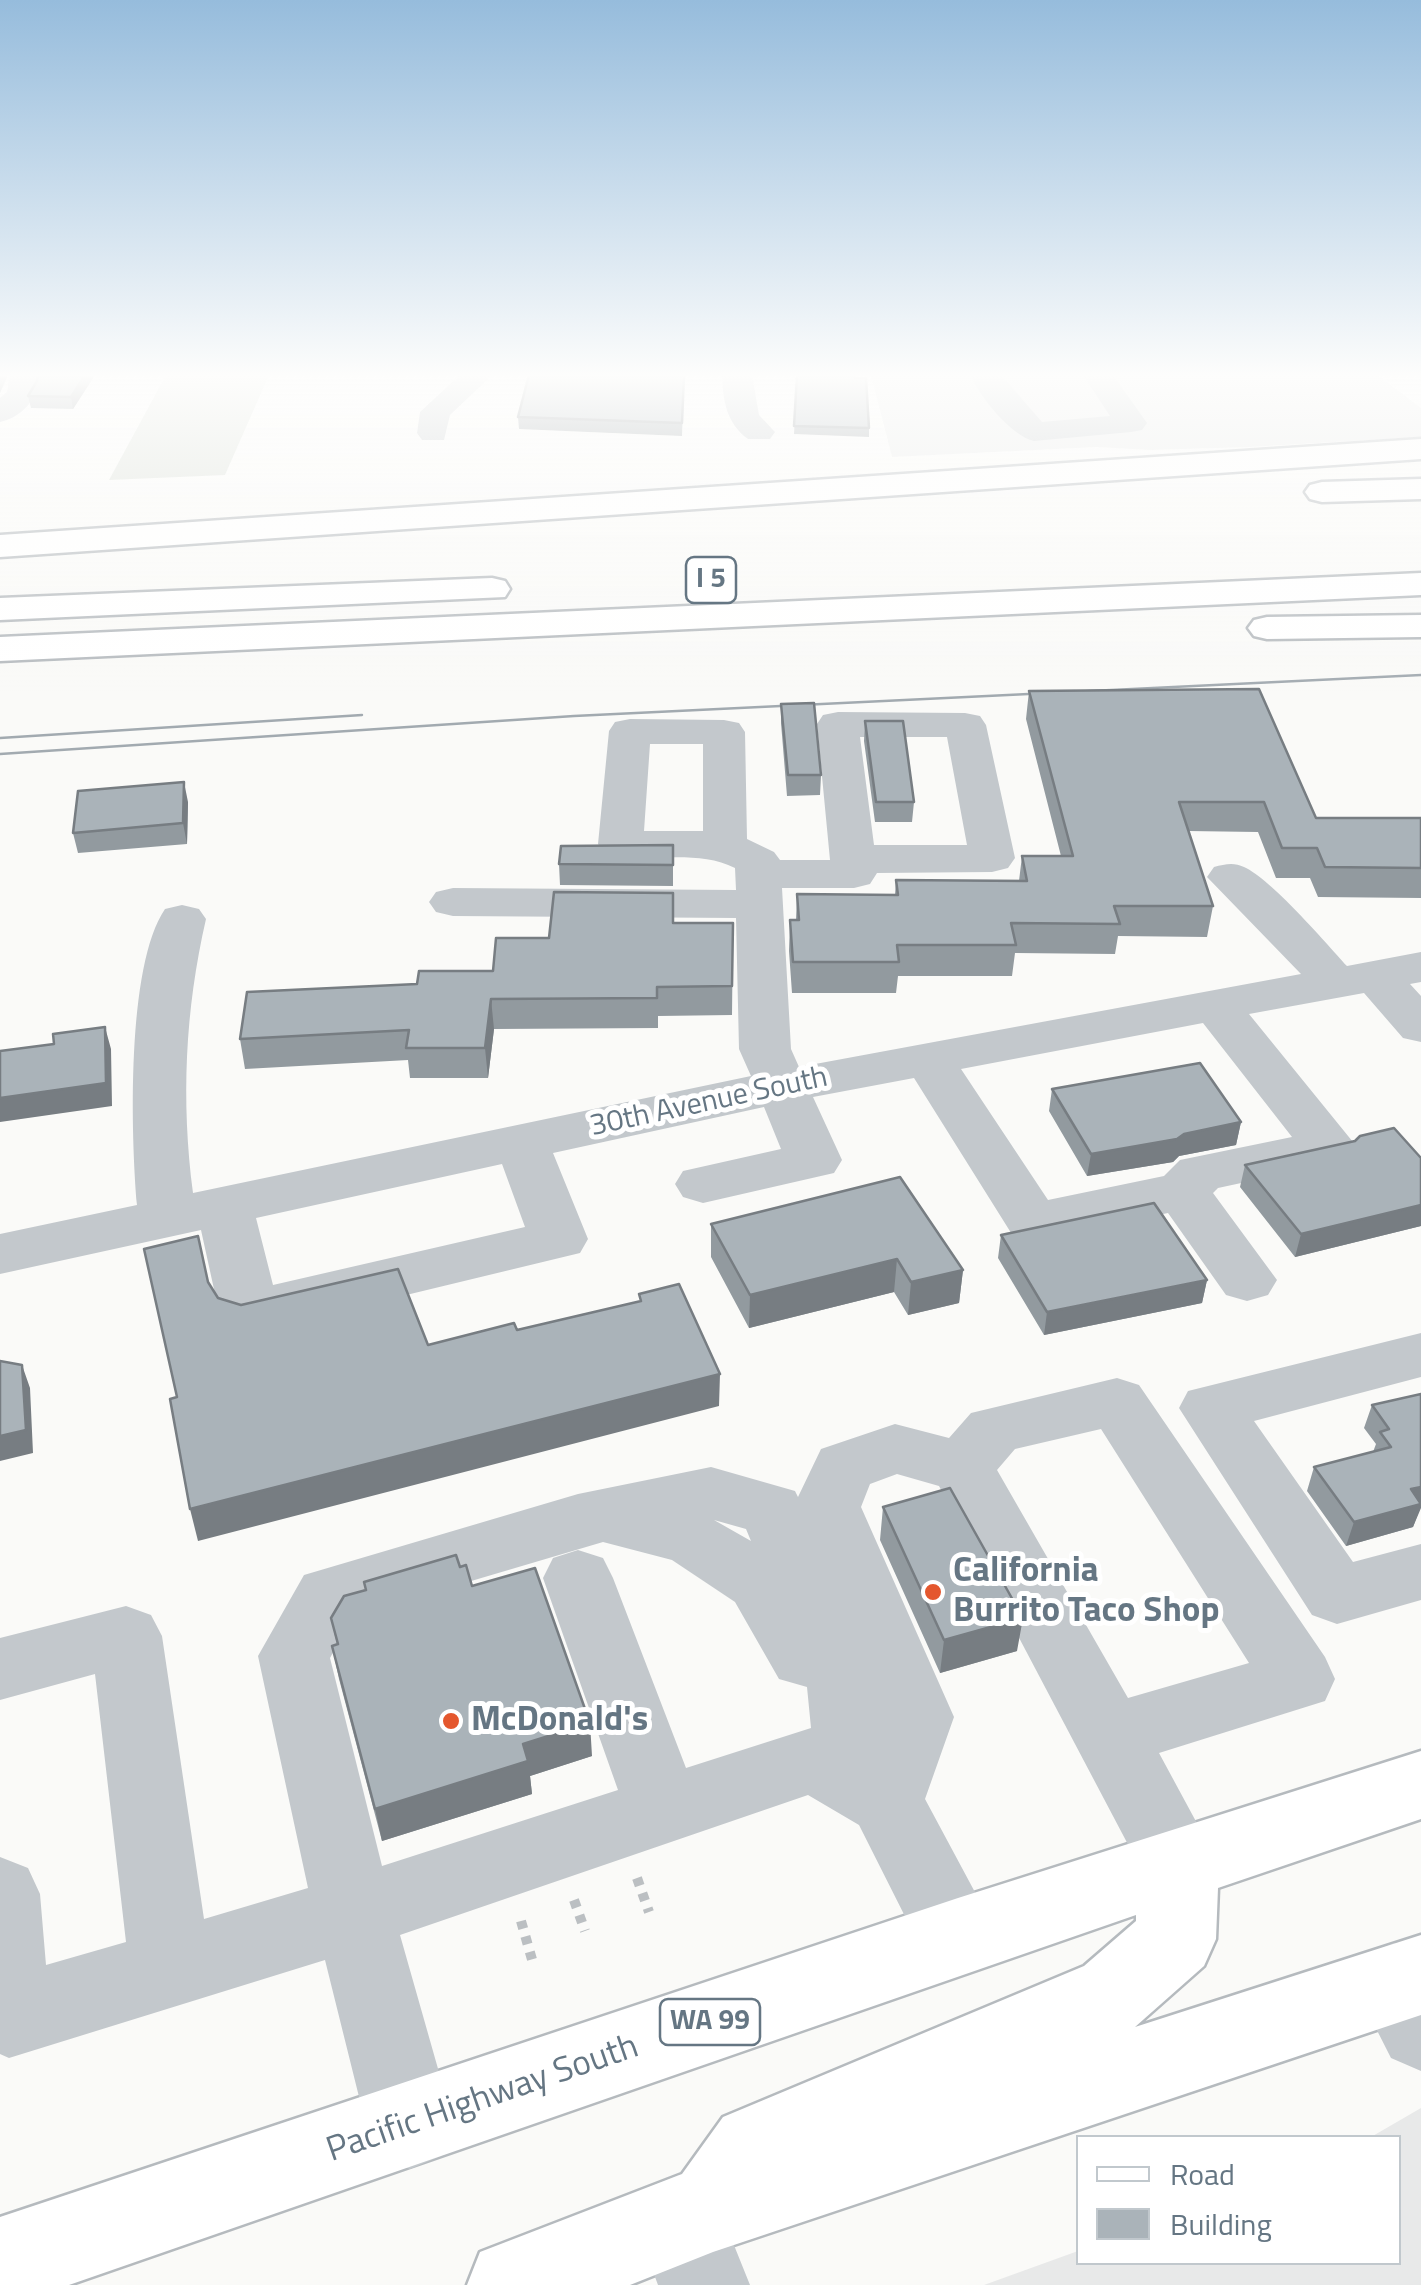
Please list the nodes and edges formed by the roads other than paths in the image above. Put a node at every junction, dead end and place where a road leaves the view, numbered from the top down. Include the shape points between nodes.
1 (943, 482) edge
2 (1421, 488) edge
3 (1286, 494) dead end
4 (1190, 497) dead end
5 (0, 546) edge
6 (1421, 551) edge
7 (1051, 566) dead end
8 (1421, 584) edge
9 (536, 588) dead end
10 (0, 609) edge
11 (1421, 626) edge
12 (0, 650) edge
13 (0, 683) edge
14 (852, 860) dead end
15 (748, 874) junction
16 (1230, 877) dead end
17 (453, 902) dead end
18 (182, 919) dead end
19 (1376, 974) edge
20 (1214, 1004) junction
21 (1421, 1027) edge
22 (929, 1060) junction
23 (779, 1087) junction
24 (521, 1142) junction
25 (703, 1184) dead end
26 (1182, 1191) junction
27 (224, 1206) junction
28 (167, 1217) junction
29 (0, 1254) edge
30 (1247, 1280) dead end
31 (1421, 1355) edge
32 (962, 1467) junction
33 (588, 1547) junction
34 (1421, 1572) edge
35 (0, 1669) edge
36 (1111, 1736) junction
37 (1421, 1785) edge
38 (870, 1792) junction
39 (647, 1837) junction
40 (1180, 1864) junction
41 (0, 1894) edge
42 (354, 1914) junction
43 (958, 1937) junction
44 (172, 1970) junction
45 (1412, 1996) edge
46 (410, 2124) junction
47 (699, 2238) edge
48 (0, 2263) edge
49 (513, 2285) edge

1 - 5 main road
2 - 3 main road
4 - 5 main road, I 5
6 - 7 main road
8 - 12 main road
9 - 10 main road
11 - 13 main road via 1205,628
14 - 15 street via 854,874
15 - 17 street
15 - 23 street via 765,1049
16 - 19 street via 1289,930
18 - 28 street via 166,978 157,1081
19 - 20 street, 30th Avenue South
19 - 21 street
20 - 22 street, 30th Avenue South
20 - 26 street via 1329,1147 1200,1173
22 - 23 street, 30th Avenue South
22 - 26 street via 1034,1222
23 - 24 street, 30th Avenue South
23 - 25 street via 814,1160
24 - 27 street, 30th Avenue South
24 - 27 street via 559,1239 250,1312
26 - 30 street
27 - 28 street, 30th Avenue South
28 - 29 street, 30th Avenue South
31 - 34 street via 1211,1408 1337,1595
32 - 36 street
32 - 36 street via 994,1430 1117,1402 1299,1679
32 - 38 street via 896,1449 844,1467 828,1507 917,1717
33 - 38 street via 711,1493 771,1510 842,1668
33 - 39 street
33 - 42 street via 329,1595 294,1656
35 - 44 street via 126,1636
36 - 40 street
37 - 40 main road, Pacific Highway South / WA 99
38 - 39 street via 814,1760
38 - 43 street
39 - 42 street
40 - 43 main road, Pacific Highway South / WA 99
40 - 47 main road via 1175,1939 1113,1995 754,2148
41 - 44 street via 9,2017
42 - 44 street
42 - 46 street
43 - 46 main road, Pacific Highway South / WA 99
45 - 47 main road
46 - 48 main road, Pacific Highway South / WA 99
47 - 49 main road

